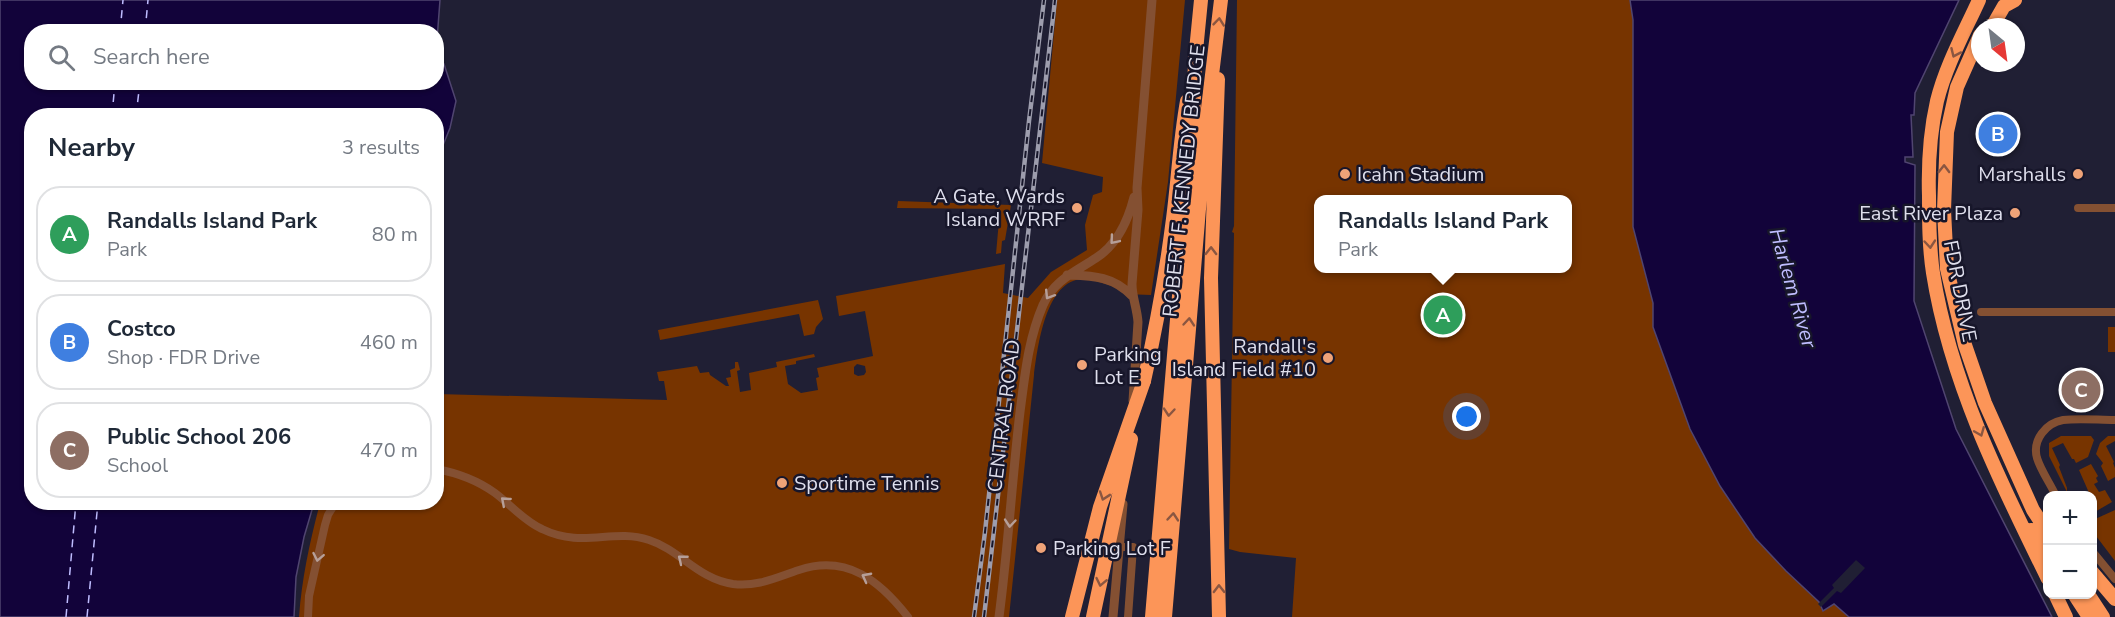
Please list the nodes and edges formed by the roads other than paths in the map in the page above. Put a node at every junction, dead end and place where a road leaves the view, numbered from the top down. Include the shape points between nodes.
1 (1152, 0) edge
2 (1201, 0) edge
3 (1221, 0) edge
4 (1979, 0) edge
5 (1996, 0) edge
6 (2015, 0) edge
7 (1988, 18) edge
8 (1997, 18) edge
9 (1217, 44) junction
10 (1971, 55) edge
11 (1195, 61) junction
12 (1972, 72) edge
13 (1947, 132) junction
14 (1137, 188) junction
15 (2078, 208) dead end
16 (2115, 208) edge
17 (1067, 275) junction
18 (1132, 296) junction
19 (1981, 312) dead end
20 (2115, 312) edge
21 (1144, 381) junction
22 (2115, 420) edge
23 (2012, 464) junction
24 (444, 471) edge
25 (2002, 485) junction
26 (2054, 491) edge
27 (2043, 508) edge
28 (331, 510) edge
29 (2043, 525) edge
30 (2043, 546) edge
31 (1118, 547) junction
32 (2097, 557) edge
33 (2043, 569) edge
34 (2097, 578) edge
35 (2115, 579) edge
36 (2057, 599) edge
37 (2077, 599) edge
38 (2091, 599) edge
39 (2115, 599) edge
40 (308, 617) edge
41 (908, 617) edge
42 (999, 617) edge
43 (1072, 617) edge
44 (1093, 617) edge
45 (1113, 617) edge
46 (1128, 617) edge
47 (1152, 617) edge
48 (1165, 617) edge
49 (1219, 617) edge
50 (2066, 617) edge
51 (2089, 617) edge
52 (2103, 617) edge

1 - 14 street, CENTRAL ROAD
2 - 11 highway, ROBERT F. KENNEDY BRIDGE
9 -> 3 highway, ROBERT F. KENNEDY BRIDGE
4 -> 25 highway, FDR DRIVE via 1947,70 1934,114 1929,162 1929,241 1949,344
5 - 7 highway
6 - 8 highway via 2004,6
48 -> 9 highway, ROBERT F. KENNEDY BRIDGE via 1206,125
49 -> 9 highway via 1211,289
10 - 13 highway, FDR DRIVE via 1953,102
11 - 21 highway via 1182,129 1165,277
11 -> 47 highway, ROBERT F. KENNEDY BRIDGE via 1193,129
12 - 13 highway
23 -> 13 highway, FDR DRIVE via 1975,375 1950,286 1944,210
14 -> 17 street, CENTRAL ROAD via 1119,235 1097,257
14 - 18 street, CENTRAL ROAD
15 - 16 street
17 - 18 street via 1104,277
17 -> 42 street, CENTRAL ROAD via 1046,297 1030,343
18 - 31 street, CENTRAL ROAD via 1138,315 1135,383
19 - 20 street
21 -> 43 highway, bridge via 1100,507
21 -> 44 highway, bridge
22 - 26 street via 2061,420 2041,433 2039,462
23 - 27 highway
23 - 29 highway
41 -> 24 street via 883,587 848,569 817,566 765,582 725,582 705,575 650,540 556,536 535,526 480,483
25 - 30 highway
25 - 33 highway, FDR DRIVE
28 -> 40 street via 309,596
31 - 45 street, CENTRAL ROAD
31 - 46 street via 1133,548
32 - 35 street
34 - 39 highway
36 - 50 highway
37 - 51 highway
38 - 52 highway

